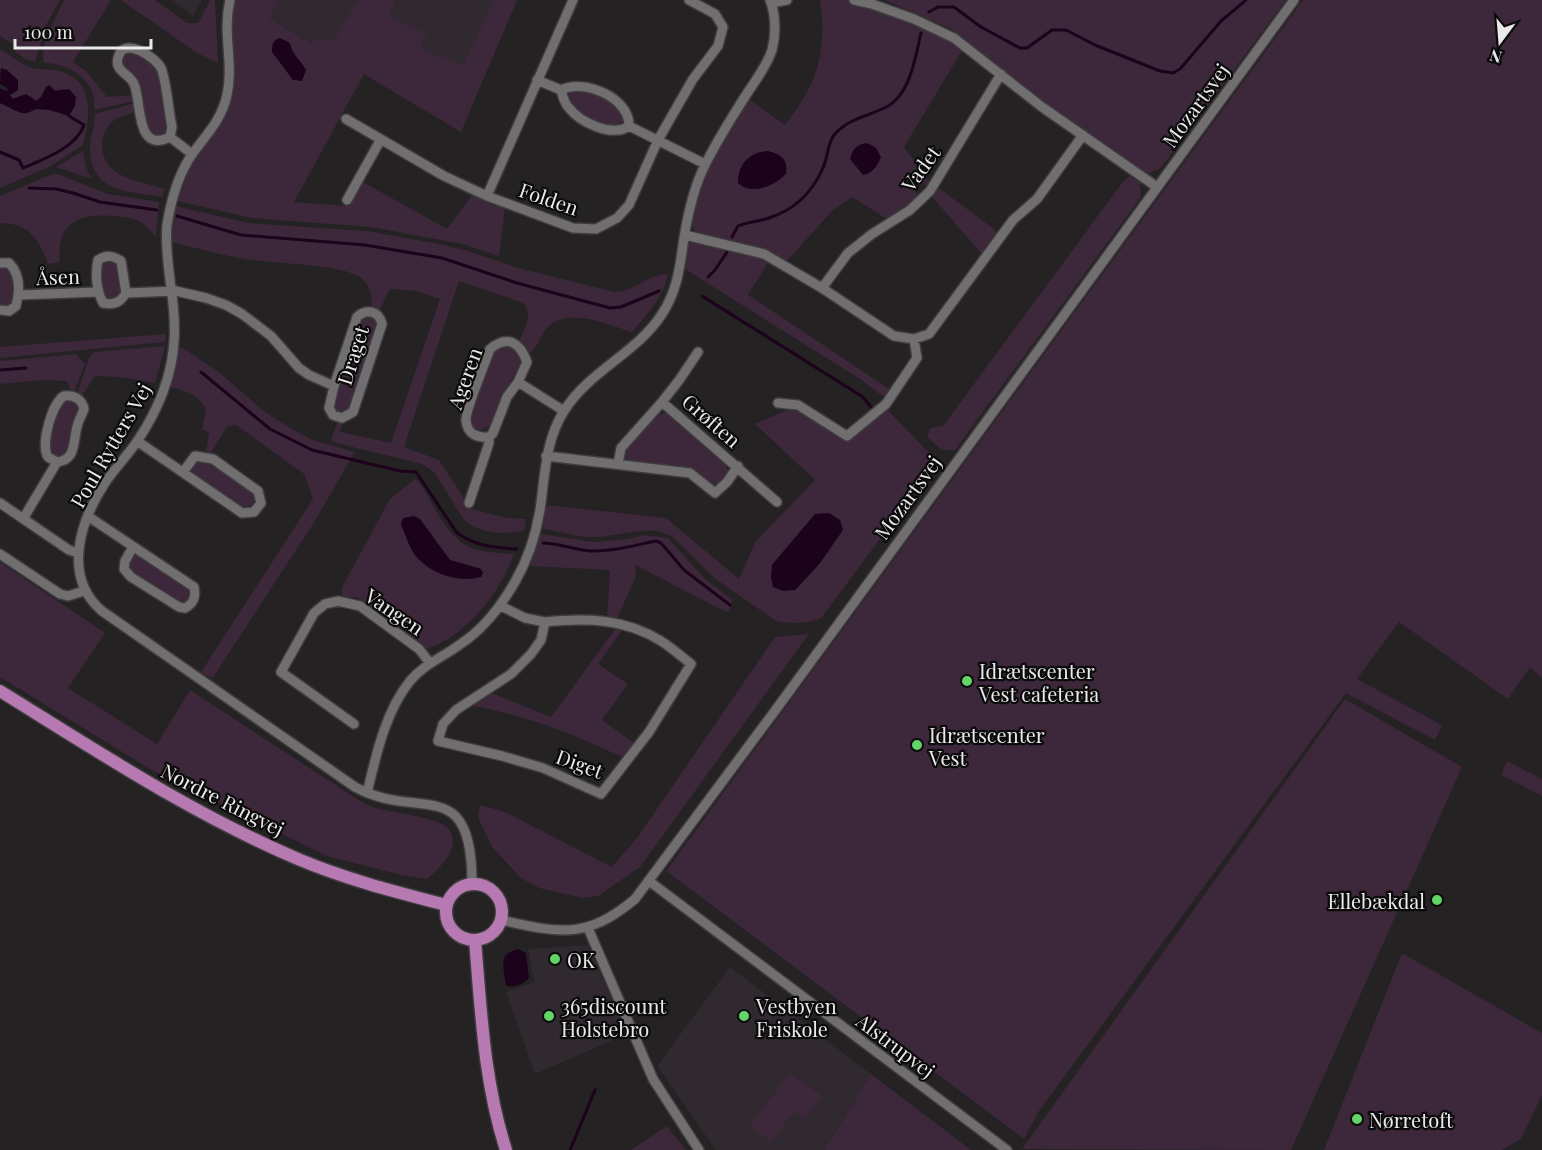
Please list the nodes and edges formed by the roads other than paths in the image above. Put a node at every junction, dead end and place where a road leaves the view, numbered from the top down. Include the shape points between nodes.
1 (230, 0) edge
2 (573, 0) edge
3 (689, 0) edge
4 (787, 0) edge
5 (854, 0) edge
6 (1294, 0) edge
7 (770, 2) edge
8 (1001, 74) junction
9 (537, 80) junction
10 (561, 90) junction
11 (346, 118) dead end
12 (628, 126) junction
13 (1083, 135) junction
14 (170, 137) junction
15 (381, 139) junction
16 (658, 140) junction
17 (192, 154) junction
18 (705, 164) junction
19 (1157, 187) junction
20 (487, 196) junction
21 (347, 200) dead end
22 (685, 235) junction
23 (0, 262) edge
24 (822, 288) junction
25 (172, 291) junction
26 (97, 292) junction
27 (126, 293) junction
28 (19, 295) junction
29 (0, 310) edge
30 (914, 339) junction
31 (698, 352) dead end
32 (518, 382) junction
33 (334, 386) junction
34 (662, 402) junction
35 (778, 403) dead end
36 (564, 411) junction
37 (489, 437) junction
38 (137, 441) junction
39 (546, 456) junction
40 (57, 462) junction
41 (618, 464) junction
42 (738, 466) junction
43 (183, 471) junction
44 (777, 502) dead end
45 (0, 503) edge
46 (469, 503) dead end
47 (88, 518) junction
48 (23, 519) junction
49 (133, 547) junction
50 (78, 553) junction
51 (0, 554) edge
52 (84, 591) junction
53 (501, 606) junction
54 (544, 622) junction
55 (430, 663) junction
56 (0, 691) edge
57 (354, 724) dead end
58 (367, 794) junction
59 (649, 881) junction
60 (472, 883) junction
61 (446, 905) junction
62 (501, 920) junction
63 (588, 928) junction
64 (475, 940) junction
65 (506, 1150) edge
66 (699, 1150) edge
67 (1006, 1150) edge

1 - 17 street, Poul Rytters Vej via 226,22 228,94 214,127
2 - 9 street, Folden
3 - 16 street, Folden via 715,14 723,27 718,46 693,79
4 - 7 street
5 - 8 street via 914,19 954,38
6 - 19 street, Mozartsvej
7 - 18 street via 775,27 772,51
8 - 13 street
8 - 24 street, Vadet via 930,191 910,210 848,253
9 - 10 street
9 - 20 street, Folden
10 - 12 street via 568,107 592,125 621,130
10 - 12 street via 582,86 604,93 626,112
11 - 15 street, Folden
12 - 16 street
13 - 19 street
13 - 30 street via 1036,200 1013,220 929,334
14 - 14 street via 162,141 151,139 144,132 134,82 119,70 120,51 138,48 160,67 172,127
14 - 17 street
15 - 20 street, Folden
15 - 21 street
16 - 18 street
16 - 20 street, Folden via 629,205 596,229 573,228
17 - 25 street, Poul Rytters Vej via 171,202 167,228
18 - 22 street via 694,190
19 - 59 street, Mozartsvej
22 - 24 street via 764,254
22 - 36 street via 678,281 658,321 584,385
23 - 28 street, Åsen via 9,262 16,270
24 - 30 street via 894,336
25 - 27 street, Åsen
25 - 33 street, Draget via 206,298 242,314 271,336 299,368
25 - 38 street, Poul Rytters Vej via 176,336 171,369
26 - 27 street, Åsen via 103,303 112,305
26 - 27 street, Åsen via 98,260 114,256 121,261
26 - 28 street, Åsen
28 - 29 street, Åsen via 16,306
30 - 35 street via 917,358 886,404 847,436 798,405
31 - 34 street, Grøften
32 - 36 street
32 - 37 street, Ageren
32 - 37 street, Ageren via 527,362 522,349 511,341 498,343 490,349 465,419 469,431 477,438
33 - 33 street, Draget via 357,317 368,311 378,315 382,324 353,412 347,417 333,415 328,408
34 - 41 street, Grøften via 621,448
34 - 42 street, Grøften
36 - 39 street
37 - 46 street, Ageren
38 - 43 street
38 - 47 street, Poul Rytters Vej via 104,484
39 - 41 street, Grøften
39 - 53 street via 536,531 518,578
40 - 40 street via 71,455 84,409 75,397 64,396 56,404 44,445 48,457
40 - 48 street
41 - 42 street, Grøften via 690,473 715,493
42 - 44 street, Grøften
43 - 43 street via 242,513 254,512 261,503 258,491 213,459 195,456
45 - 48 street
47 - 49 street
47 - 50 street, Poul Rytters Vej
48 - 50 street
49 - 49 street via 194,587 193,602 179,607 131,577 124,569 124,561
50 - 52 street, Poul Rytters Vej
51 - 52 street via 60,594
52 - 58 street via 102,611
53 - 54 street, Diget
53 - 55 street via 484,626
54 - 54 street, Diget via 540,640 531,654 511,674 456,710 443,724 438,741 543,768 602,794 649,732 691,664 661,641 612,622
55 - 57 street, Vangen via 419,649 360,606 338,601 325,604 314,613 280,672
55 - 58 street via 411,680 397,701
56 - 61 main road, Nordre Ringvej via 172,797 238,832 365,883
58 - 60 street via 428,803 452,814 467,835
59 - 63 street, Mozartsvej via 621,910
59 - 67 street, Alstrupvej
60 - 61 main road via 456,889
60 - 62 main road via 493,890 502,909
61 - 64 main road via 445,914 452,930
62 - 63 street, Mozartsvej via 554,931
62 - 64 main road via 492,934
63 - 66 street via 648,1068
64 - 65 main road via 486,1062

